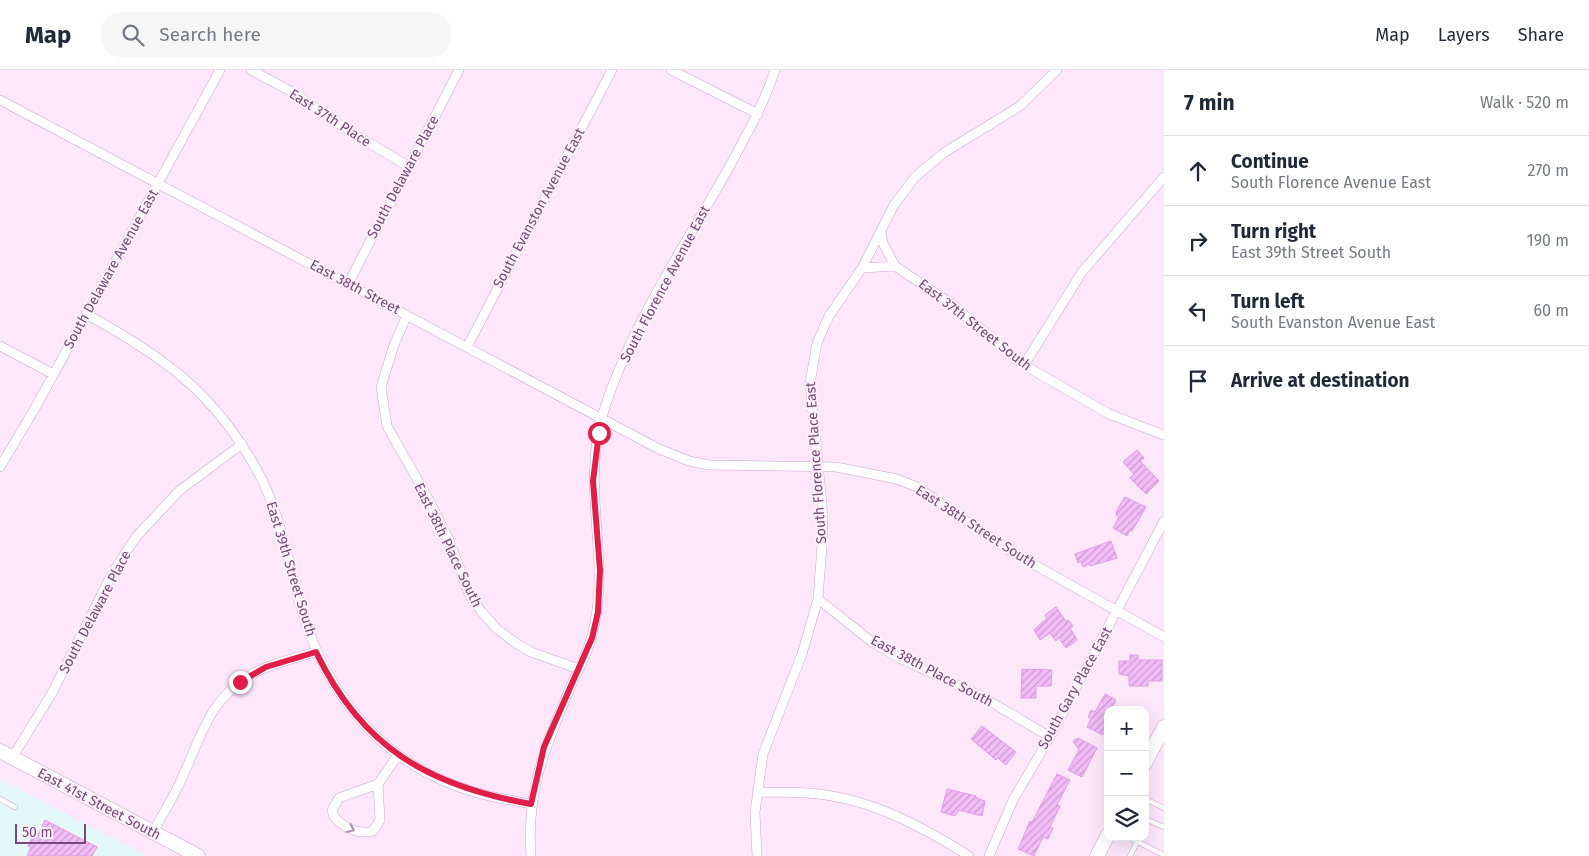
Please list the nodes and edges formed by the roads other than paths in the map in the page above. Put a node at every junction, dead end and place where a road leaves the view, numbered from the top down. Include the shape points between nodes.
1 (220, 70) edge
2 (251, 70) edge
3 (459, 70) edge
4 (612, 70) edge
5 (671, 70) edge
6 (775, 70) edge
7 (1057, 70) edge
8 (0, 100) edge
9 (758, 114) junction
10 (408, 166) junction
11 (1164, 177) edge
12 (158, 183) junction
13 (881, 232) junction
14 (895, 266) junction
15 (862, 268) junction
16 (348, 284) junction
17 (86, 314) junction
18 (407, 315) junction
19 (0, 346) edge
20 (467, 347) junction
21 (1024, 365) junction
22 (53, 374) junction
23 (602, 419) junction
24 (1164, 435) edge
25 (242, 444) junction
26 (713, 465) joint
27 (0, 467) edge
28 (818, 467) junction
29 (1164, 521) edge
30 (818, 599) junction
31 (1117, 613) junction
32 (1164, 637) edge
33 (316, 652) junction
34 (579, 669) junction
35 (1164, 727) edge
36 (1050, 737) junction
37 (6, 755) edge
38 (398, 755) junction
39 (1149, 755) edge
40 (378, 784) junction
41 (756, 792) junction
42 (0, 799) edge
43 (1149, 800) edge
44 (531, 804) junction
45 (15, 807) dead end
46 (1164, 808) edge
47 (1149, 821) edge
48 (1164, 827) edge
49 (153, 832) junction
50 (1105, 841) edge
51 (1137, 842) joint
52 (1164, 855) edge
53 (198, 856) edge
54 (531, 856) edge
55 (757, 856) edge
56 (969, 856) edge
57 (989, 856) edge
58 (1097, 856) edge
59 (1130, 856) edge

1 - 12 street, South Delaware Avenue East
2 - 10 street, East 37th Place via 296,94 352,133
3 - 10 street, South Delaware Place
4 - 20 street, South Evanston Avenue East
5 - 9 street
6 - 9 street, South Florence Avenue East
7 - 13 street, South Florence Place East via 1020,106 929,163 903,191
8 - 12 street, East 38th Street
9 - 23 street, South Florence Avenue East via 634,337
10 - 16 street, South Delaware Place
11 - 21 street via 1082,272
12 - 16 street, East 38th Street
12 - 17 street, South Delaware Avenue East
13 - 14 street, East 37th Street South
13 - 15 street, South Florence Place East
14 - 15 street
14 - 21 street, East 37th Street South via 952,305
15 - 28 street, South Florence Place East via 829,316 812,356 810,391
16 - 18 street, East 38th Street
17 - 22 street, South Delaware Avenue East
17 - 25 street, East 39th Street South via 144,346 166,363 210,402
18 - 20 street, East 38th Street
18 - 34 street, East 38th Place South via 381,387 390,433 430,502 449,540 469,594 481,612 514,642 531,652
19 - 22 street
20 - 23 street, East 38th Street
21 - 24 street, East 37th Street South via 1109,414
22 - 27 street, South Delaware Avenue East
23 - 26 street, East 38th Street via 674,456
23 - 34 street, South Florence Avenue East via 593,481 600,593 592,638
25 - 33 street, East 39th Street South via 260,474 274,509
25 - 37 street, South Delaware Place via 179,491 136,537 113,572 52,693
26 - 28 street, East 38th Street South
28 - 30 street, South Florence Place East via 822,532
28 - 31 street, East 38th Street South via 836,467 917,486 1015,554
29 - 31 street, South Gary Place East
30 - 36 street, East 38th Place South via 872,642 980,696
30 - 41 street, South Florence Place East via 802,654 763,754
31 - 32 street, East 38th Street South
31 - 36 street, South Gary Place East
33 - 38 street, East 39th Street South via 352,710
33 - 49 street via 266,667 229,692 215,706 182,780
34 - 44 street, South Florence Avenue East via 544,747
35 - 39 main road
36 - 57 street, South Gary Place East via 1013,800
37 - 49 main road, East 41st Street South
38 - 40 street
38 - 44 street, East 39th Street South via 452,785
40 -> 40 street via 339,798 332,810 334,817 349,829 373,831 380,820
41 - 55 street, South Florence Place East
41 - 56 street via 820,794 868,806 919,826
42 - 45 lane
43 - 46 lane
44 - 54 street, South Florence Avenue East
47 - 48 lane
49 - 53 main road, East 41st Street South
50 - 58 main road
51 - 52 lane
51 - 59 lane

